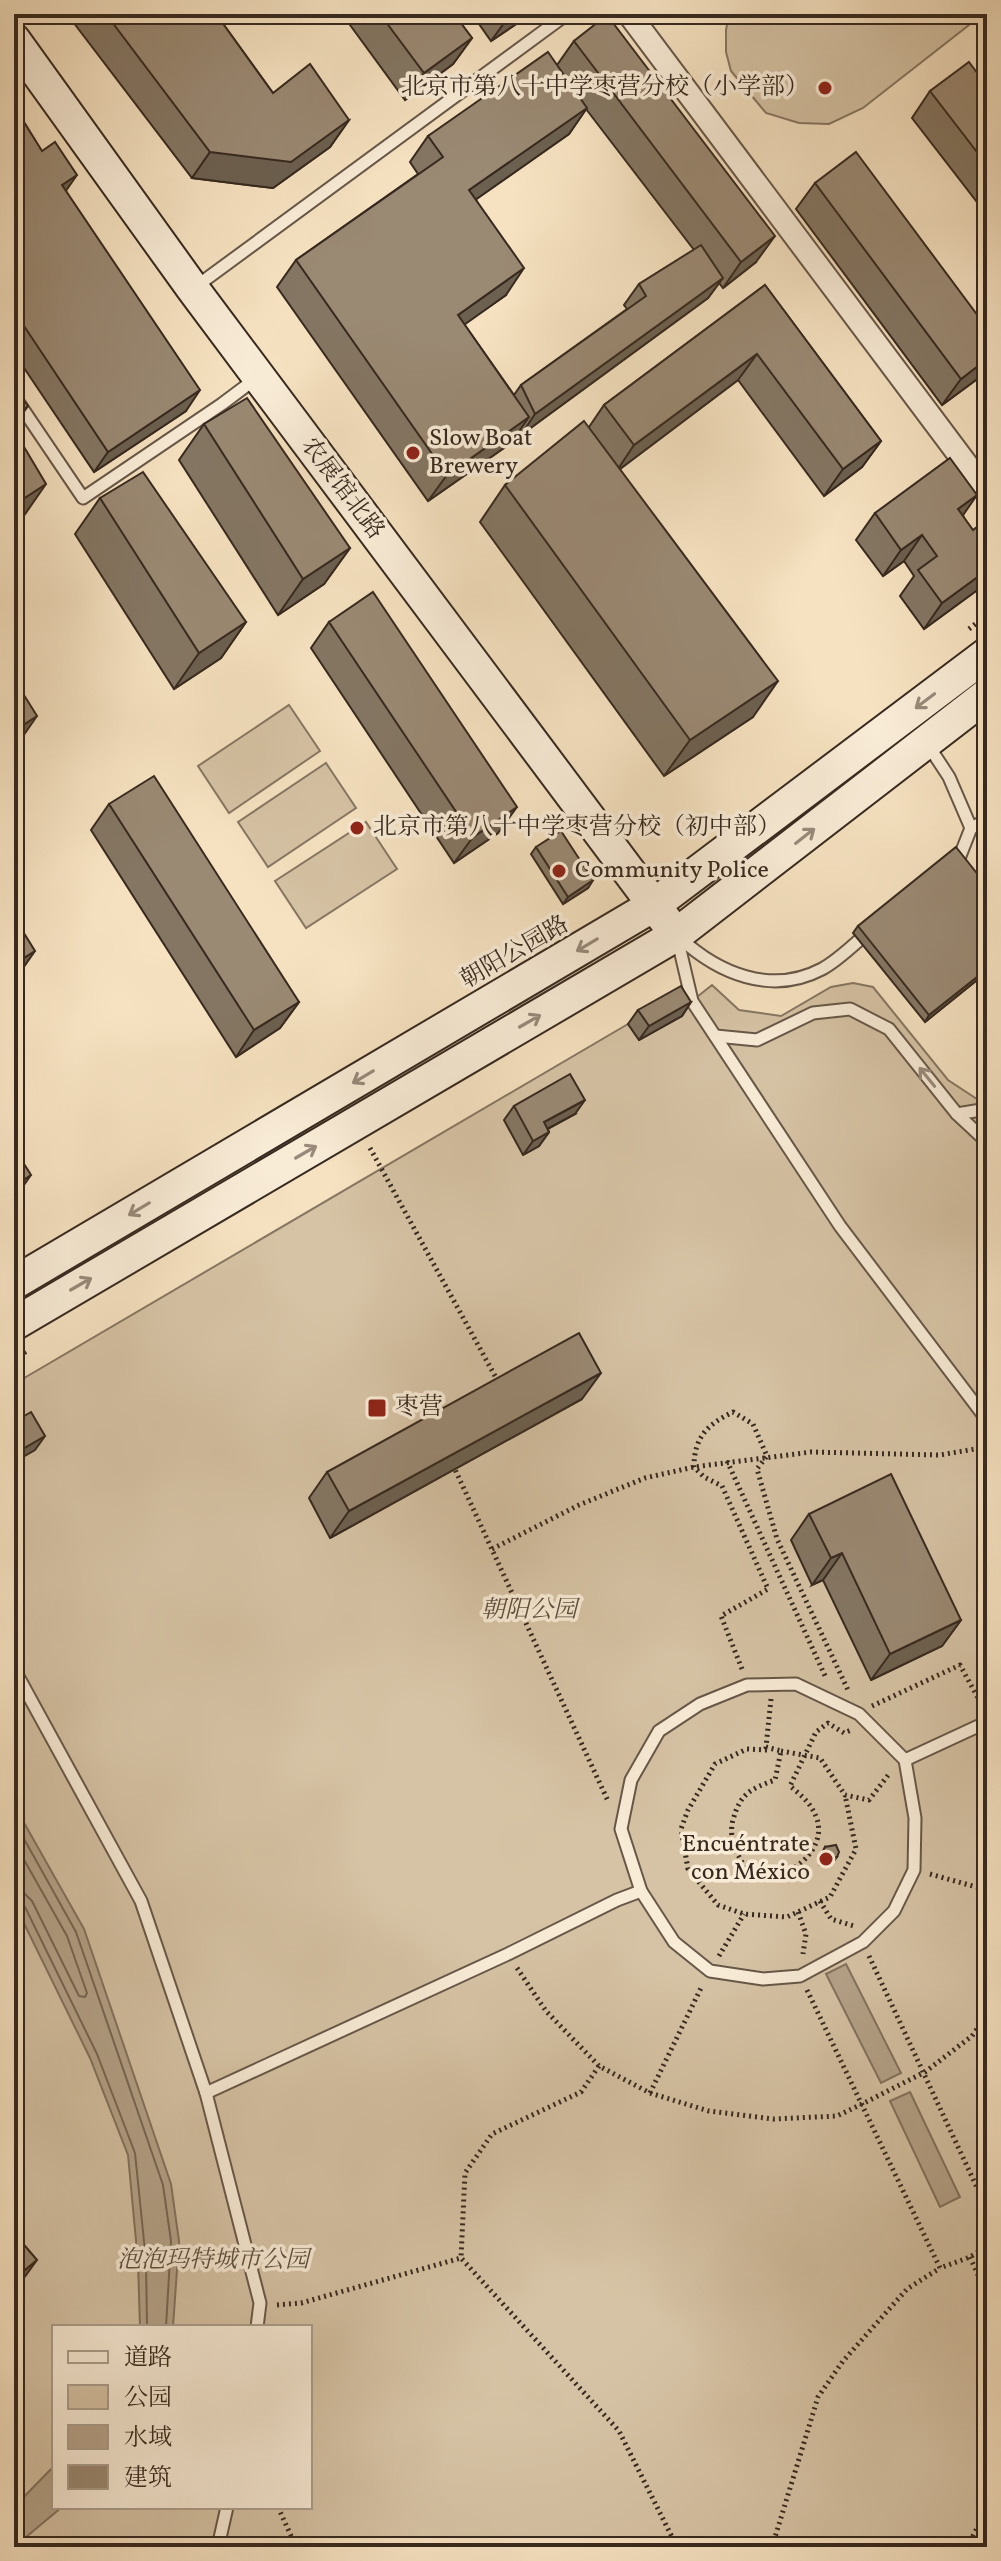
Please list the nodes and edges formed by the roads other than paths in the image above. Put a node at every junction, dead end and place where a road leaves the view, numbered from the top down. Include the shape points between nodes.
1 (567, 14) edge
2 (629, 14) edge
3 (14, 40) edge
4 (193, 289) junction
5 (258, 376) junction
6 (14, 396) edge
7 (987, 492) edge
8 (987, 654) edge
9 (987, 695) edge
10 (926, 742) junction
11 (987, 820) edge
12 (971, 828) junction
13 (945, 871) edge
14 (654, 905) junction
15 (883, 920) edge
16 (676, 935) junction
17 (716, 1036) junction
18 (987, 1109) edge
19 (957, 1114) junction
20 (987, 1142) edge
21 (14, 1283) edge
22 (14, 1324) edge
23 (987, 1420) edge
24 (14, 1669) edge
25 (987, 1722) edge
26 (905, 1760) junction
27 (641, 1891) junction
28 (206, 2093) junction
29 (257, 2325) edge
30 (227, 2509) edge
31 (218, 2547) edge

1 - 4 lane
2 - 7 street
3 - 4 main road, 农展馆北路
4 - 5 main road, 农展馆北路
5 - 6 lane via 83,498
5 - 14 main road, 农展馆北路
8 -> 14 main road, 朝阳公园路
9 - 10 main road
10 - 12 lane via 949,777
16 -> 10 main road
11 - 12 lane
12 - 13 lane via 958,861
14 - 16 main road, 农展馆北路
14 -> 21 main road, 朝阳公园路
15 - 16 lane via 821,969 787,980 744,978 699,956
16 - 17 lane via 692,1001
22 -> 16 main road
19 -> 17 lane via 889,1029 850,1009 813,1013 757,1040
17 - 23 lane via 840,1226
18 - 19 lane
19 - 20 lane
24 - 28 lane via 141,1901
25 - 26 lane
26 - 27 lane via 843,1706 796,1684 747,1685 700,1704 659,1731 631,1780 621,1829
26 - 27 lane via 915,1818 914,1870 894,1911 863,1942 800,1976 763,1979 710,1971 674,1942
27 - 28 lane
28 - 29 lane via 260,2303
30 - 31 lane

